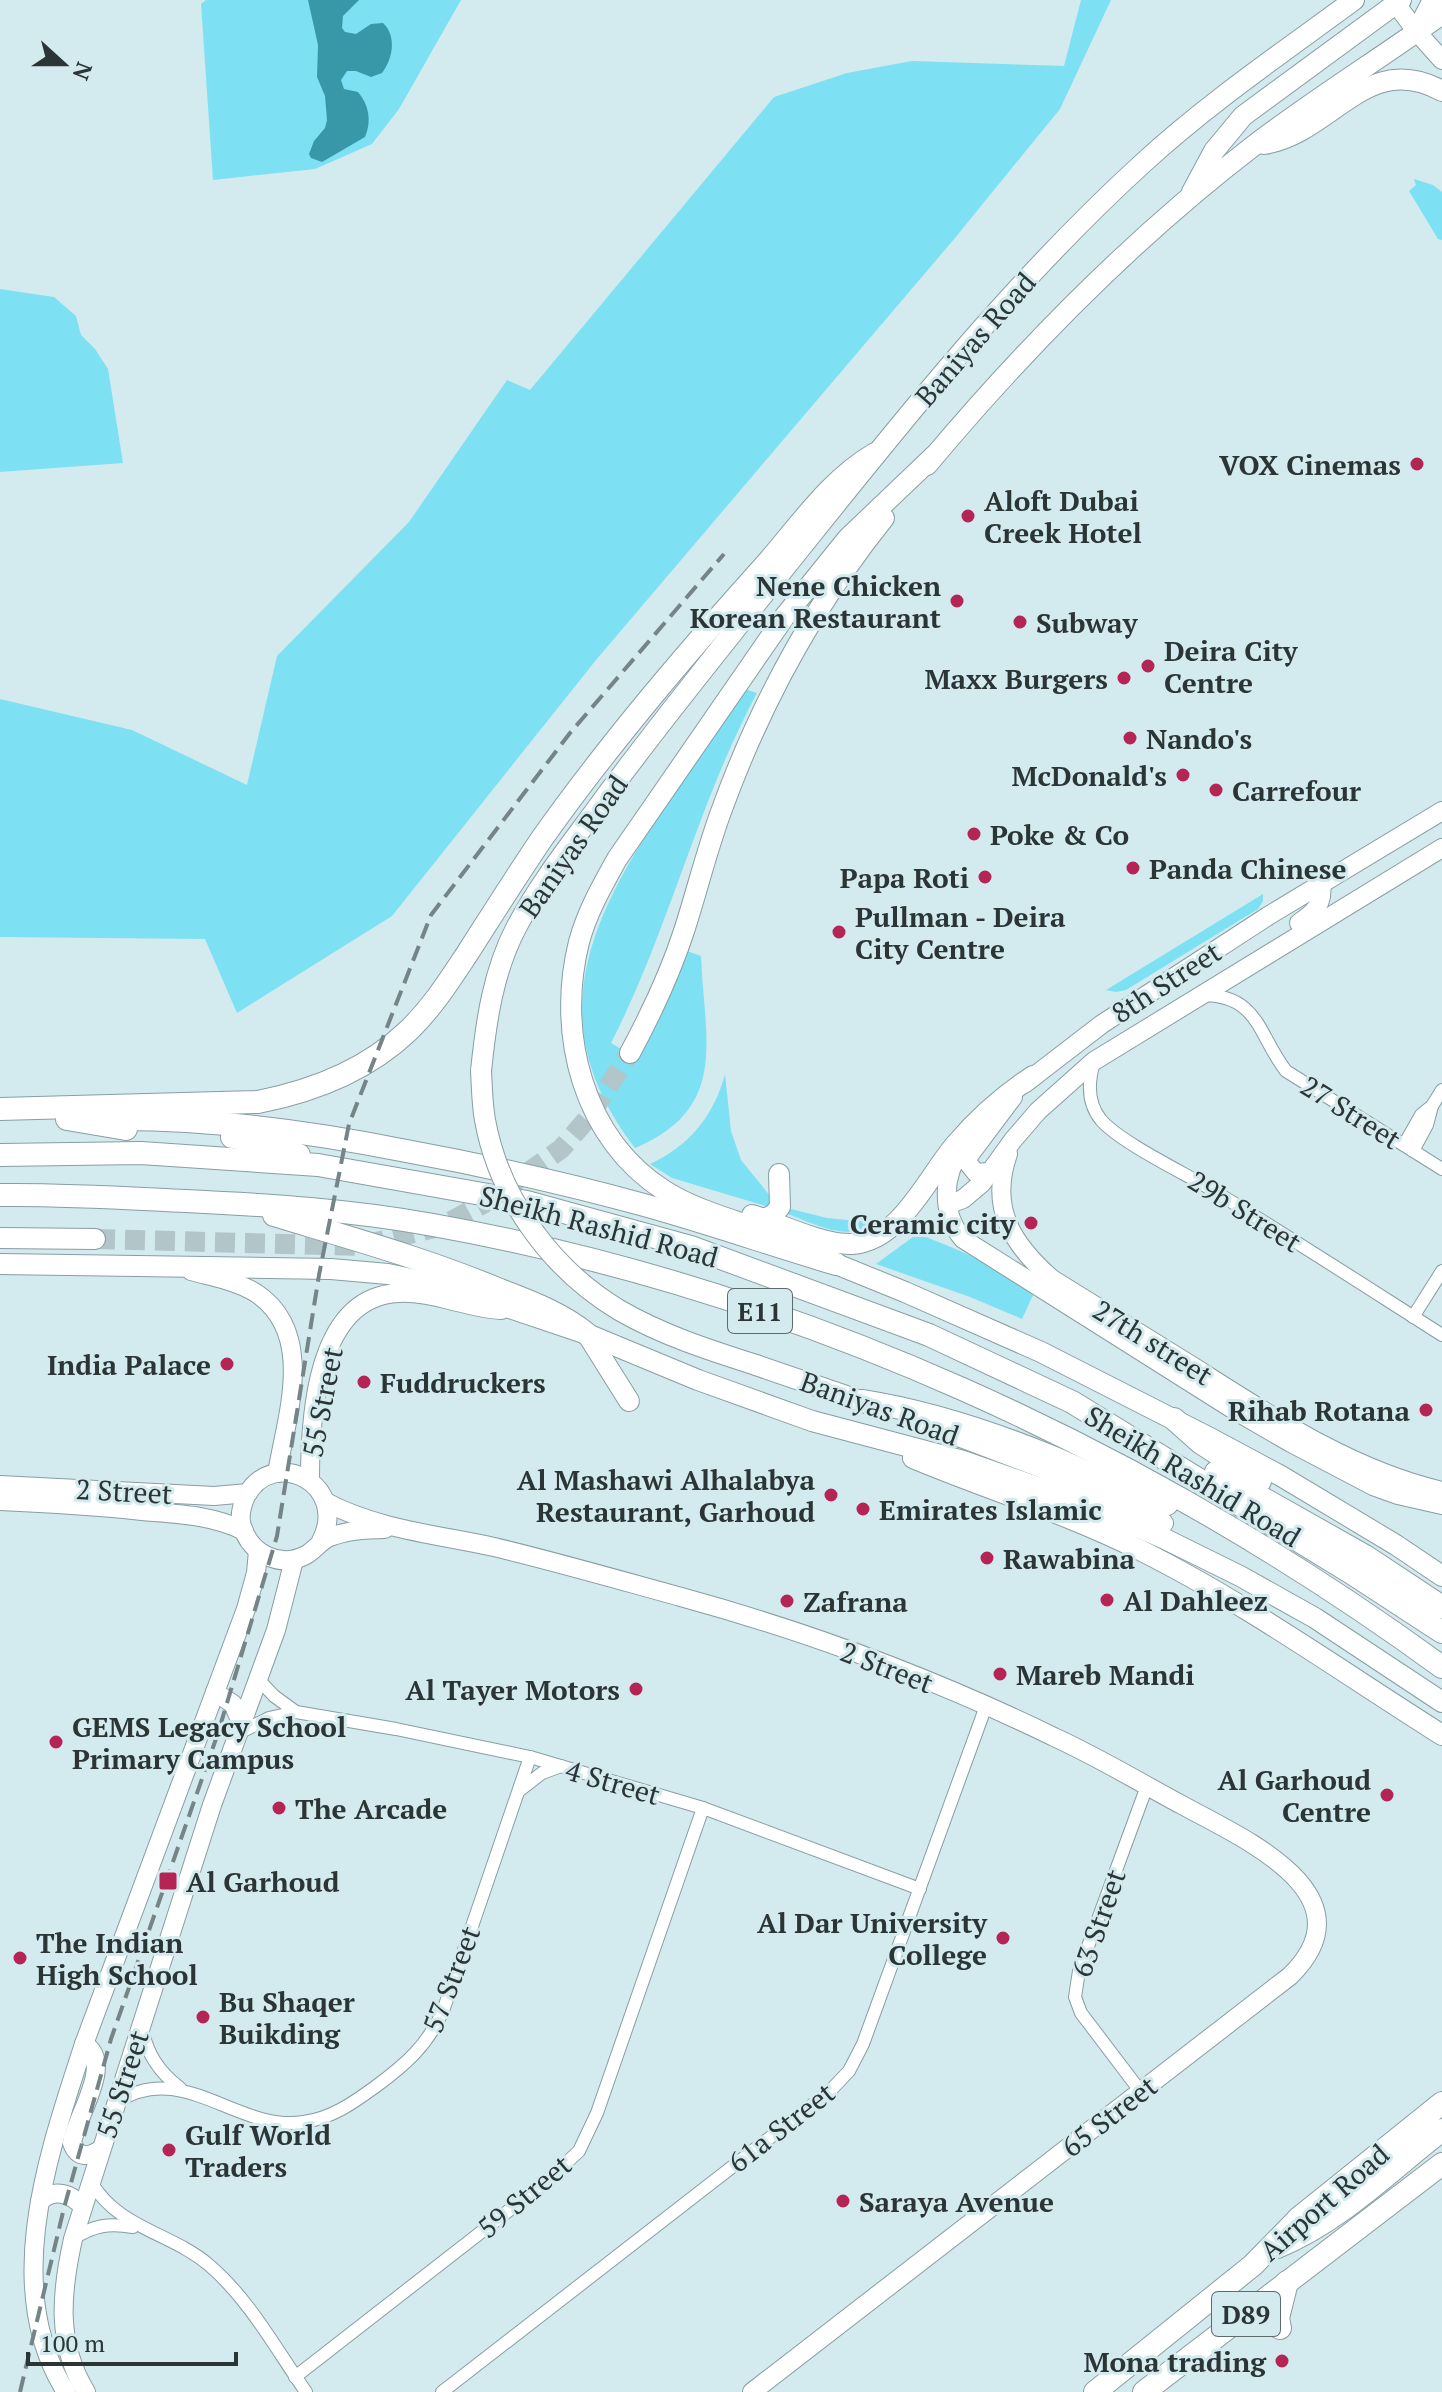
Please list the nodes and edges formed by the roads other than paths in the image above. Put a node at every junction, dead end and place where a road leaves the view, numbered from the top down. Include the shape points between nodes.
1 (1354, 0) edge
2 (1433, 0) edge
3 (1397, 1) edge
4 (1328, 10) edge
5 (1442, 14) edge
6 (1417, 32) junction
7 (1442, 60) edge
8 (1442, 91) edge
9 (1253, 146) junction
10 (1191, 196) junction
11 (875, 454) junction
12 (935, 455) junction
13 (1442, 811) edge
14 (1442, 848) edge
15 (1321, 883) junction
16 (1199, 995) junction
17 (1180, 1006) junction
18 (630, 1053) tunnel mouth
19 (1094, 1061) junction
20 (1026, 1082) junction
21 (1442, 1090) edge
22 (0, 1109) edge
23 (0, 1119) edge
24 (67, 1119) junction
25 (1013, 1140) junction
26 (1408, 1148) junction
27 (0, 1155) edge
28 (318, 1165) junction
29 (1442, 1169) edge
30 (640, 1171) junction
31 (989, 1172) junction
32 (779, 1174) dead end
33 (0, 1195) edge
34 (234, 1204) junction
35 (950, 1204) junction
36 (764, 1219) junction
37 (0, 1238) edge
38 (95, 1239) tunnel mouth
39 (0, 1264) edge
40 (836, 1264) junction
41 (180, 1268) junction
42 (1442, 1271) edge
43 (520, 1311) junction
44 (1413, 1317) junction
45 (587, 1334) junction
46 (1442, 1335) edge
47 (629, 1401) dead end
48 (863, 1401) junction
49 (1174, 1419) junction
50 (1106, 1421) junction
51 (871, 1436) junction
52 (277, 1473) junction
53 (310, 1480) junction
54 (0, 1485) edge
55 (1442, 1491) edge
56 (248, 1493) junction
57 (0, 1501) edge
58 (326, 1502) junction
59 (1442, 1505) edge
60 (1196, 1508) junction
61 (411, 1529) junction
62 (244, 1531) junction
63 (321, 1541) junction
64 (258, 1551) junction
65 (1365, 1556) junction
66 (294, 1560) junction
67 (1437, 1571) edge
68 (1442, 1607) edge
69 (1315, 1618) junction
70 (1442, 1632) edge
71 (1442, 1667) edge
72 (259, 1680) junction
73 (215, 1692) junction
74 (1442, 1702) edge
75 (986, 1706) junction
76 (296, 1712) junction
77 (241, 1728) junction
78 (1435, 1730) edge
79 (530, 1757) junction
80 (561, 1766) junction
81 (1147, 1786) junction
82 (518, 1792) junction
83 (703, 1808) junction
84 (920, 1889) junction
85 (1313, 1906) joint
86 (141, 2024) junction
87 (84, 2044) junction
88 (183, 2090) junction
89 (1141, 2092) junction
90 (116, 2103) junction
91 (1442, 2103) edge
92 (1437, 2134) edge
93 (101, 2149) junction
94 (1442, 2164) edge
95 (91, 2182) junction
96 (40, 2201) junction
97 (83, 2207) junction
98 (144, 2229) junction
99 (73, 2239) junction
100 (1267, 2251) junction
101 (1287, 2282) junction
102 (1280, 2328) dead end
103 (295, 2377) junction
104 (66, 2392) edge
105 (86, 2392) edge
106 (306, 2392) edge
107 (442, 2392) edge
108 (752, 2392) edge
109 (1095, 2392) edge
110 (1144, 2392) edge

1 - 4 main road, Baniyas Road
2 - 6 main road
3 - 6 street
3 - 10 main road via 1243,116 1214,151
4 - 11 main road, Baniyas Road via 1112,192 1017,290
5 - 6 main road, Baniyas Road
6 - 7 street
6 - 9 main road, Baniyas Road
8 - 9 main road via 1409,78 1373,84 1301,131
9 - 10 main road, Baniyas Road
10 - 12 main road, Baniyas Road via 1057,319
11 - 22 highway via 838,483 658,687 542,839 432,1005 382,1052 323,1085 258,1102
11 - 48 main road, Baniyas Road, bridge via 651,735 537,890 497,976 481,1071 485,1120 518,1209 545,1248 580,1281 660,1331
12 - 18 main road via 820,607 774,690 720,813 669,973
12 - 30 main road via 848,538 785,616 594,900 579,943 571,991 578,1074 608,1137
13 - 15 street, 8th Street
14 - 16 street, 8th Street
15 - 17 street via 1315,912 1204,980
15 - 20 street, 8th Street via 1102,1024
16 - 17 street, 8th Street
16 - 26 street, 27 Street via 1215,995 1246,1008 1286,1071
17 - 19 street, 8th Street
19 - 25 street, 8th Street
19 - 44 street, 29b Street via 1091,1101 1116,1133
20 - 31 street via 968,1157 976,1173
20 - 35 street, 8th Street via 953,1162 946,1186
20 - 36 main road via 973,1125 881,1235 837,1243
21 - 26 street via 1421,1115
23 - 24 highway
24 - 28 highway via 257,1141
24 - 40 highway via 201,1121 364,1142 559,1183
25 - 31 street, 8th Street
25 - 55 street, 27th street via 1002,1181 1007,1224 1030,1260 1052,1279 1309,1437 1402,1482
26 - 29 street, 27 Street
27 - 28 highway, Sheikh Rashid Road / E11 via 141,1153
28 - 50 highway, Sheikh Rashid Road / E11 via 527,1202 691,1247 929,1335
30 - 36 main road
30 - 40 main road via 679,1199 818,1251
31 - 35 street, 8th Street via 973,1192
32 - 36 main road via 780,1207
33 - 34 highway, Sheikh Rashid Road / E11
34 - 45 highway via 480,1282 551,1311
34 - 60 highway, Sheikh Rashid Road / E11 via 343,1212 460,1230 726,1299 966,1390
35 - 59 street, 8th Street via 951,1220 963,1239 1234,1410 1373,1486
37 - 38 main road
39 - 41 main road
40 - 49 main road via 987,1327
41 - 43 main road via 388,1274
41 - 52 street, 55 Street via 255,1293 286,1327 293,1373
42 - 44 street
43 - 45 main road
43 - 53 street, 55 Street via 397,1293 378,1296 354,1310 337,1329 327,1353 313,1421
44 - 46 street, 29b Street
45 - 47 main road
45 - 51 main road via 713,1386
48 - 60 highway via 970,1427 1153,1501
48 - 69 main road, Baniyas Road via 1040,1467 1132,1508 1260,1575
49 - 65 highway via 1201,1443 1326,1522
49 - 67 main road via 1281,1476
50 - 65 highway via 1207,1468
50 - 70 highway, Sheikh Rashid Road / E11
51 - 69 main road via 963,1461 1085,1504 1202,1556
51 - 78 main road via 935,1467 1082,1523 1179,1570
52 - 53 street
52 - 56 street
53 - 58 street
54 - 56 street, 2 Street via 214,1496
56 - 62 street via 241,1514
57 - 62 street, 2 Street via 201,1517
58 - 61 street, 2 Street
58 - 63 street via 328,1522
60 - 71 highway, Sheikh Rashid Road / E11 via 1326,1587
61 - 63 street, 2 Street via 355,1530
61 - 75 street, 2 Street via 735,1612
62 - 64 street
63 - 66 street
64 - 66 street
64 - 73 street, 55 Street via 246,1609
65 - 68 highway
66 - 72 street, 55 Street
69 - 74 main road
72 - 76 street, 4 Street
72 - 77 street, 55 Street
73 - 77 street via 233,1704
73 - 87 street, 55 Street
75 - 81 street, 2 Street
75 - 84 street, 61a Street
76 - 77 street, 4 Street
76 - 79 street, 4 Street
77 - 86 street, 55 Street
79 - 80 street, 4 Street
79 - 82 street, 57 Street
80 - 82 street
80 - 83 street, 4 Street
81 - 85 street, 2 Street via 1284,1864
81 - 89 street, 63 Street via 1075,1988 1081,2013
82 - 88 street, 57 Street via 443,2011 424,2046 395,2072 350,2105 303,2122 272,2121
83 - 84 street, 4 Street
83 - 103 street, 59 Street via 597,2113 579,2151
84 - 107 street, 61a Street via 863,2044 839,2082
85 - 89 street, 65 Street via 1315,1933 1302,1964
86 - 88 street, 57 Street via 151,2056
86 - 90 street, 55 Street
87 - 93 street via 95,2054 98,2068 72,2143 84,2156
87 - 96 street, 55 Street
88 - 90 street, 57 Street via 157,2087
89 - 108 street, 65 Street
90 - 93 street, 55 Street
91 - 100 highway, Airport Road / D89 via 1300,2217
92 - 100 highway via 1318,2225
93 - 95 street, 55 Street
94 - 101 highway, Airport Road / D89
95 - 97 street, 55 Street
95 - 98 street via 113,2210
96 - 97 street via 61,2193
96 - 104 street, 55 Street via 32,2253 35,2316 40,2340
97 - 99 street, 55 Street
98 - 99 street via 107,2225
98 - 103 street via 189,2250 220,2274
99 - 105 street, 55 Street via 63,2296 65,2341
100 - 109 highway, Airport Road / D89
101 - 102 highway
101 - 110 highway, Airport Road / D89
103 - 106 street

